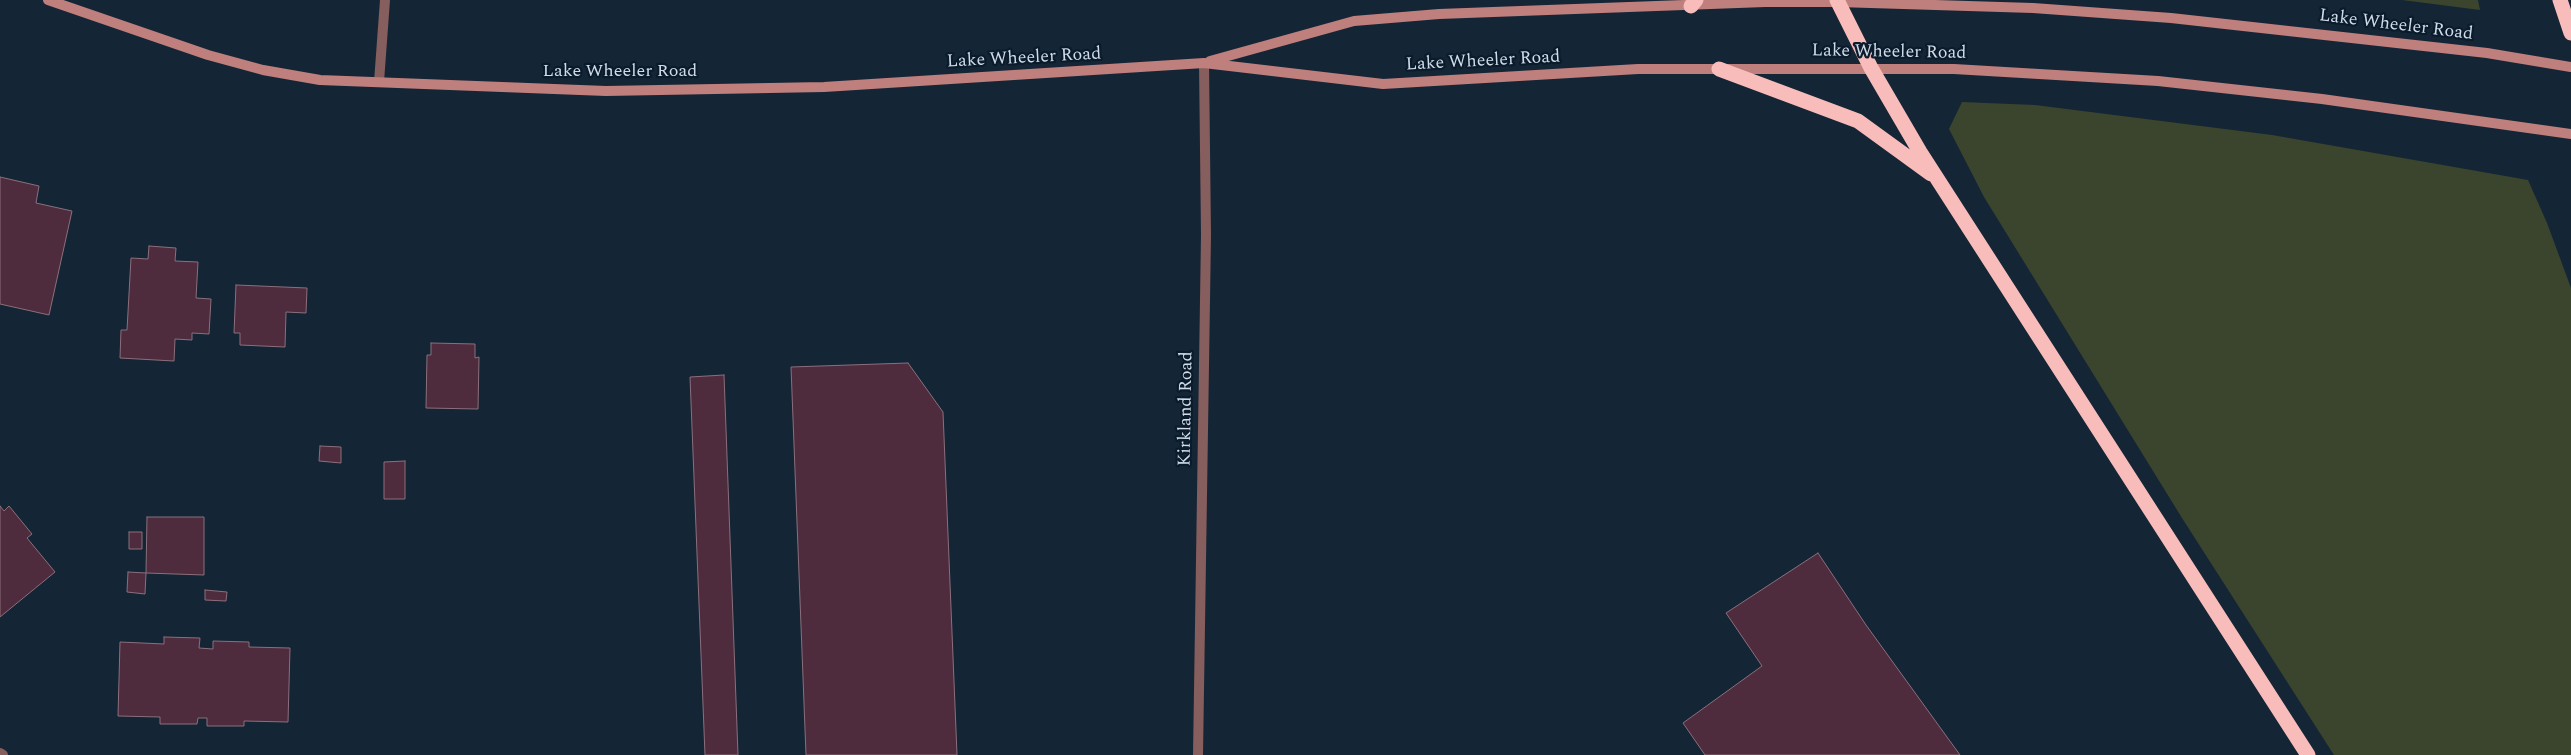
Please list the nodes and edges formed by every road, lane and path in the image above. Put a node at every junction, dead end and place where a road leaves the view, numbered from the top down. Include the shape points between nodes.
1 (48, 0) edge
2 (385, 0) edge
3 (2560, 0) edge
4 (1837, 1) edge
5 (1694, 3) edge
6 (2571, 33) edge
7 (1204, 63) junction
8 (2571, 67) edge
9 (1870, 68) junction
10 (1719, 69) junction
11 (379, 82) junction
12 (2571, 134) edge
13 (1938, 180) junction
14 (0, 753) edge
15 (3, 755) edge
16 (1198, 755) edge
17 (2308, 755) edge

1 - 11 main road, Lake Wheeler Road via 208,55 263,70 320,80
2 - 11 street
3 - 6 highway
4 - 5 main road, Lake Wheeler Road
4 - 8 main road, Lake Wheeler Road via 2033,8 2170,18 2488,53
4 - 9 highway
5 - 7 main road, Lake Wheeler Road via 1354,21
7 - 10 main road, Lake Wheeler Road via 1383,84 1638,69
7 - 11 main road, Lake Wheeler Road via 824,87 606,91
7 - 16 street, Kirkland Road via 1206,235
9 - 10 main road, Lake Wheeler Road
9 - 12 main road, Lake Wheeler Road via 2158,81 2322,99
9 - 13 highway
10 - 13 highway via 1858,122
13 - 17 highway
14 - 15 street

